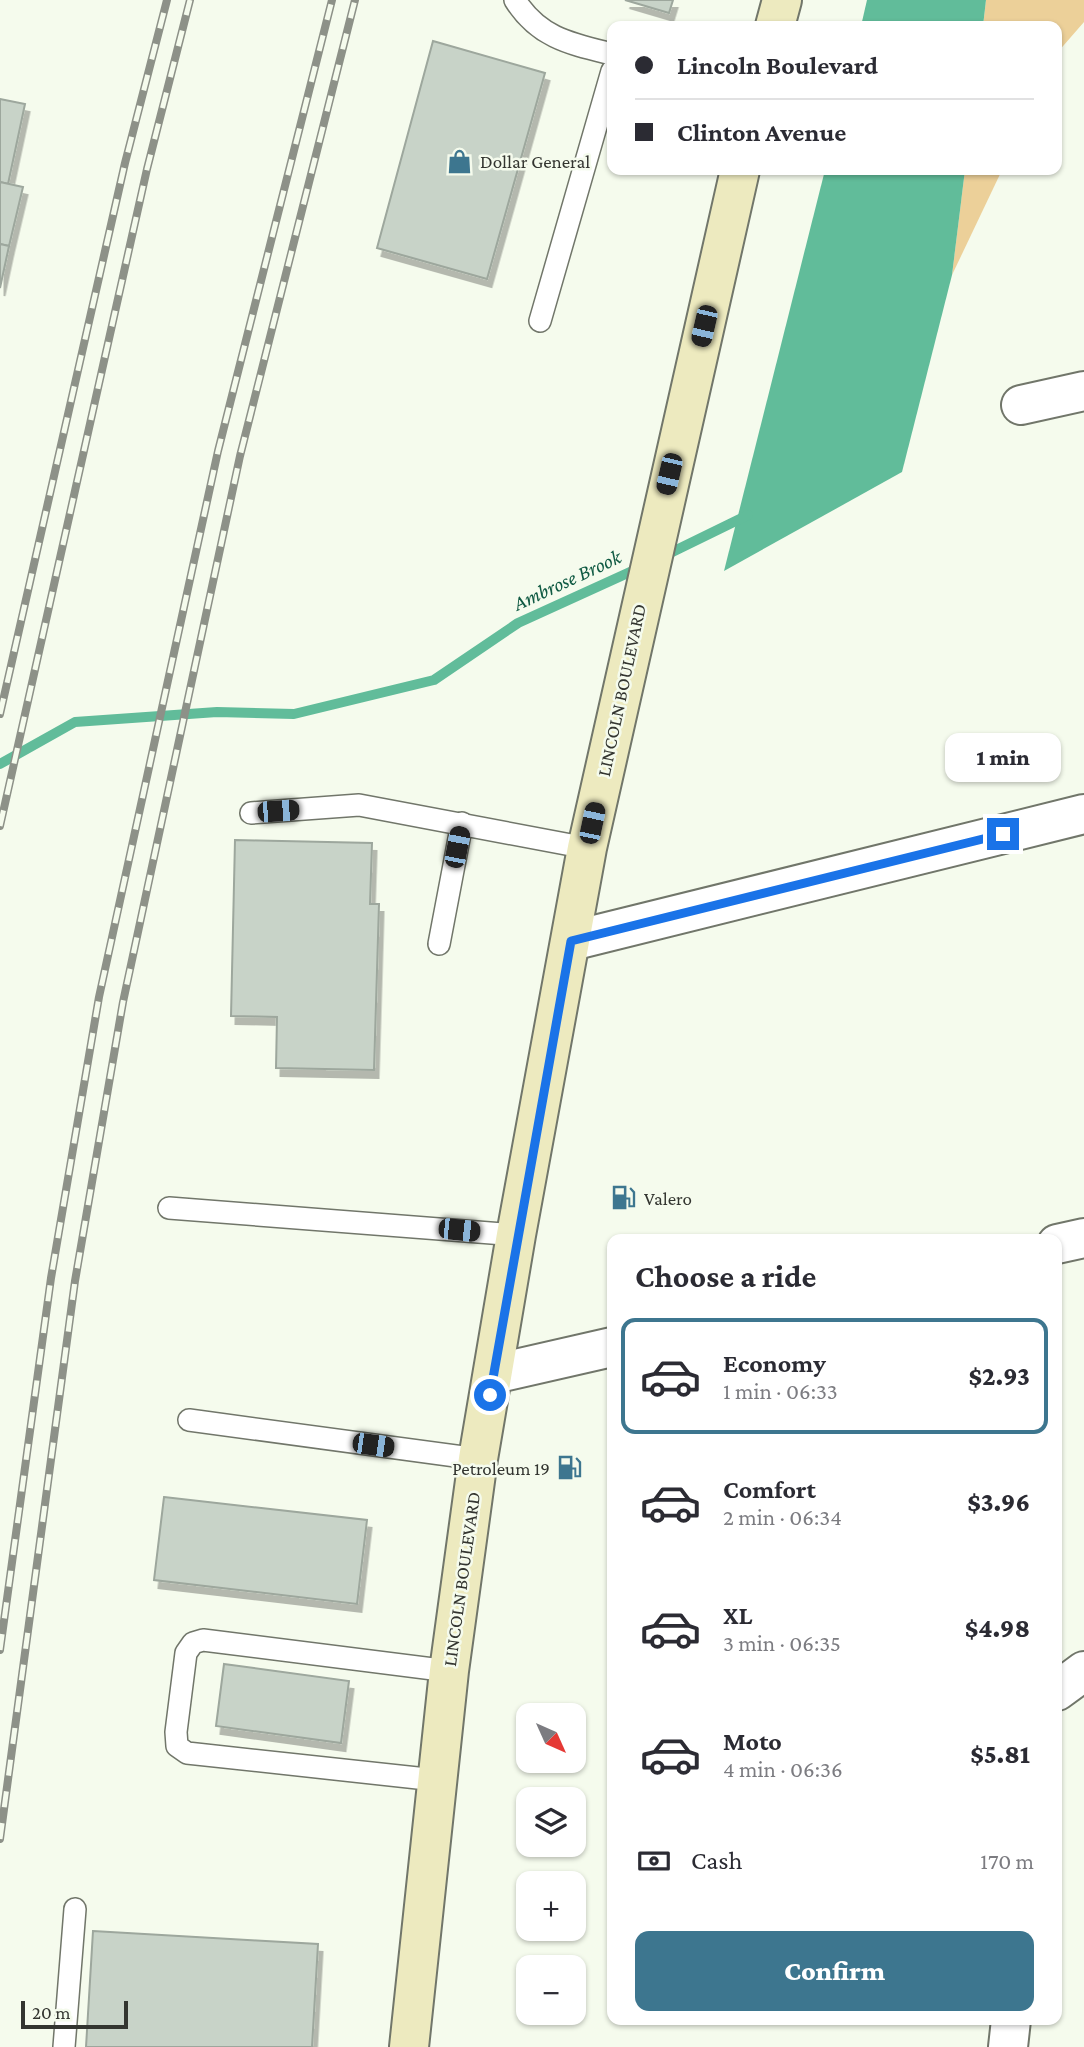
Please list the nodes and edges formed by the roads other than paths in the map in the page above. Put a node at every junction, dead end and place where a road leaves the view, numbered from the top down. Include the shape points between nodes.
1 (515, 0) edge
2 (782, 0) edge
3 (776, 21) edge
4 (607, 53) edge
5 (607, 88) edge
6 (739, 175) edge
7 (540, 321) dead end
8 (1084, 391) edge
9 (1021, 405) dead end
10 (251, 813) dead end
11 (1084, 814) edge
12 (462, 823) junction
13 (587, 848) junction
14 (571, 941) junction
15 (439, 944) dead end
16 (169, 1208) dead end
17 (516, 1235) junction
18 (1084, 1238) edge
19 (1062, 1243) edge
20 (607, 1348) edge
21 (494, 1374) junction
22 (189, 1420) dead end
23 (478, 1459) junction
24 (449, 1671) junction
25 (1084, 1671) edge
26 (1062, 1687) edge
27 (436, 1780) junction
28 (75, 1909) dead end
29 (1010, 2025) edge
30 (64, 2047) edge
31 (409, 2047) edge
32 (1008, 2047) edge

1 - 4 lane via 527,19 565,43
2 - 3 main road
5 - 7 lane
6 - 13 main road, LINCOLN BOULEVARD
8 - 9 street
10 - 12 lane via 359,805
11 - 14 street
12 - 13 lane
12 - 15 lane
13 - 14 main road, LINCOLN BOULEVARD
14 - 17 main road, LINCOLN BOULEVARD
16 - 17 lane
17 - 21 main road, LINCOLN BOULEVARD
18 - 19 street
20 - 21 street
21 - 23 main road, LINCOLN BOULEVARD
22 - 23 lane
23 - 24 main road, LINCOLN BOULEVARD
24 - 27 main road, LINCOLN BOULEVARD
24 - 27 lane via 203,1640 193,1643 186,1653 176,1732 177,1746 187,1753
25 - 26 street
27 - 31 main road, LINCOLN BOULEVARD
28 - 30 lane
29 - 32 street

